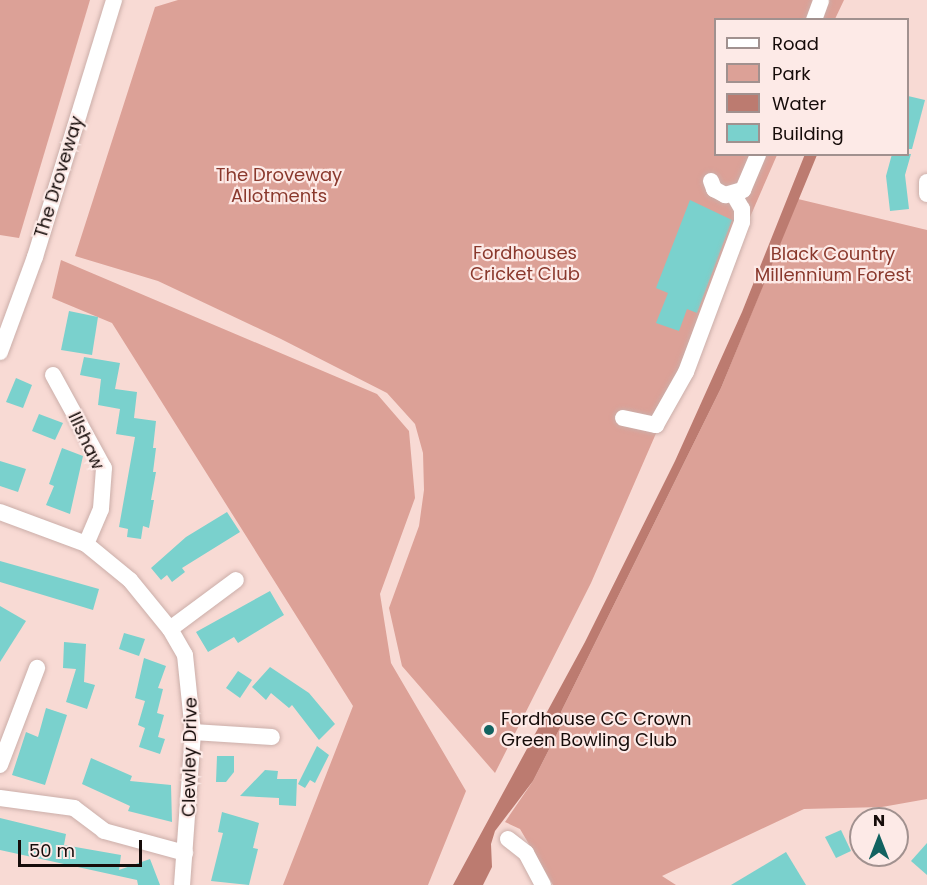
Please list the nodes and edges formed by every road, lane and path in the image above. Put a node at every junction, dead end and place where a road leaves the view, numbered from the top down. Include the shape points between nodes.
1 (114, 0) edge
2 (821, 1) edge
3 (815, 18) edge
4 (757, 156) edge
5 (711, 181) dead end
6 (927, 182) edge
7 (927, 194) edge
8 (734, 195) junction
9 (4, 334) edge
10 (0, 352) edge
11 (53, 375) dead end
12 (623, 418) dead end
13 (0, 512) edge
14 (86, 544) junction
15 (236, 580) dead end
16 (170, 629) junction
17 (37, 668) dead end
18 (193, 732) junction
19 (272, 737) dead end
20 (0, 765) edge
21 (0, 798) edge
22 (508, 838) dead end
23 (185, 853) junction
24 (183, 885) edge
25 (543, 885) edge

1 - 9 street, The Droveway
2 - 3 street
4 - 8 street via 743,190
5 - 8 street via 714,189
6 - 7 street
8 - 12 street via 742,209 742,222 686,372 656,425
9 - 10 street, The Droveway
11 - 14 street, Illshaw via 104,468 101,509
13 - 14 street, Clewley Drive
14 - 16 street, Clewley Drive via 130,580
15 - 16 street
16 - 18 street, Clewley Drive via 184,655
17 - 20 street
18 - 19 street
18 - 23 street, Clewley Drive
21 - 23 street via 74,808 104,831
22 - 25 street via 526,853
23 - 24 street, Clewley Drive

